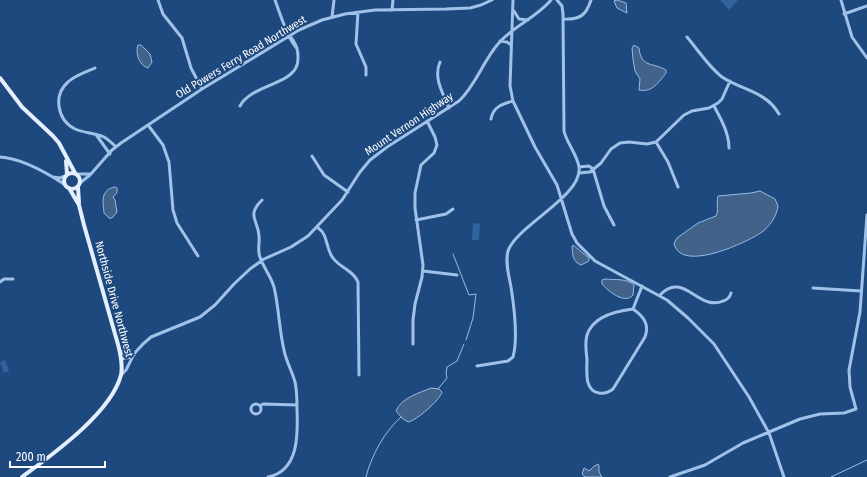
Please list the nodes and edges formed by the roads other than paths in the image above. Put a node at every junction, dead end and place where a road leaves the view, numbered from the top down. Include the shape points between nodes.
1 (158, 0) edge
2 (275, 0) edge
3 (334, 0) edge
4 (393, 0) edge
5 (492, 0) edge
6 (513, 0) edge
7 (551, 0) edge
8 (558, 0) edge
9 (591, 0) edge
10 (841, 0) edge
11 (867, 6) edge
12 (392, 10) junction
13 (514, 10) junction
14 (358, 12) junction
15 (844, 14) junction
16 (332, 17) junction
17 (563, 19) junction
18 (528, 20) junction
19 (512, 31) junction
20 (290, 36) junction
21 (687, 37) dead end
22 (500, 41) junction
23 (512, 46) junction
24 (867, 58) edge
25 (440, 62) dead end
26 (95, 68) dead end
27 (366, 75) dead end
28 (1, 78) edge
29 (730, 81) junction
30 (202, 89) junction
31 (513, 101) junction
32 (240, 106) dead end
33 (714, 106) junction
34 (449, 108) junction
35 (779, 114) dead end
36 (490, 119) dead end
37 (427, 122) junction
38 (148, 125) junction
39 (97, 136) junction
40 (656, 142) junction
41 (116, 147) junction
42 (729, 148) dead end
43 (110, 154) junction
44 (64, 155) junction
45 (0, 156) edge
46 (312, 156) dead end
47 (579, 167) junction
48 (593, 168) junction
49 (92, 173) junction
50 (579, 173) junction
51 (76, 174) junction
52 (66, 175) junction
53 (50, 176) junction
54 (64, 184) junction
55 (79, 185) junction
56 (678, 187) dead end
57 (69, 188) junction
58 (348, 192) junction
59 (562, 199) junction
60 (262, 200) dead end
61 (79, 205) junction
62 (453, 209) dead end
63 (867, 216) edge
64 (416, 220) junction
65 (614, 225) dead end
66 (317, 227) junction
67 (198, 256) dead end
68 (262, 261) junction
69 (423, 271) junction
70 (457, 275) dead end
71 (12, 279) dead end
72 (0, 282) edge
73 (642, 286) junction
74 (813, 288) dead end
75 (861, 291) junction
76 (731, 293) dead end
77 (660, 295) junction
78 (633, 309) junction
79 (413, 344) dead end
80 (120, 351) junction
81 (134, 355) junction
82 (121, 359) junction
83 (477, 366) dead end
84 (359, 375) dead end
85 (121, 376) junction
86 (297, 405) junction
87 (260, 406) dead end
88 (769, 433) junction
89 (22, 477) edge
90 (268, 477) edge
91 (670, 477) edge
92 (784, 477) edge

1 - 30 street via 163,14 182,38 191,68
2 - 20 street
3 - 16 street
4 - 12 street
5 - 12 street, Old Powers Ferry Road Northwest via 470,8
6 - 13 street
7 - 18 street, Mount Vernon Highway
8 - 17 street via 562,6
9 - 17 street via 580,17 572,20
10 - 15 street
11 - 15 street
12 - 14 street, Old Powers Ferry Road Northwest
13 - 18 street via 518,17
13 - 19 street
14 - 16 street, Old Powers Ferry Road Northwest
14 - 27 street via 356,44 366,67
15 - 24 street via 852,37
16 - 20 street, Old Powers Ferry Road Northwest
17 - 47 street via 564,130
18 - 19 street, Mount Vernon Highway
19 - 22 street, Mount Vernon Highway
19 - 23 street
20 - 30 street, Old Powers Ferry Road Northwest
20 - 32 street via 298,52 297,66 291,75 254,92 243,99
21 - 29 street via 717,72
22 - 23 street
22 - 34 street, Mount Vernon Highway via 466,94
23 - 31 street via 510,86
25 - 34 street via 437,79
26 - 39 street via 68,82 60,95 59,106 70,126
28 - 44 main road via 22,107 59,143
29 - 33 street via 722,99
29 - 35 street via 760,95
30 - 38 street, Old Powers Ferry Road Northwest
31 - 36 street via 497,107
31 - 59 street via 535,147 553,176
33 - 40 street via 684,115
33 - 42 street via 725,128
34 - 37 street, Mount Vernon Highway
37 - 58 street, Mount Vernon Highway via 370,160
37 - 64 street via 436,137 437,145 434,153 419,168 414,198
38 - 41 street, Old Powers Ferry Road Northwest
38 - 67 street via 163,146 169,162 173,210 177,223
39 - 41 street via 102,136
39 - 43 street
40 - 48 street via 620,143
40 - 56 street
41 - 43 street, Old Powers Ferry Road Northwest
43 - 49 street, Old Powers Ferry Road Northwest
44 - 51 main road
44 - 52 main road
45 - 53 street via 16,160
46 - 58 street via 324,175
47 - 48 street
47 - 50 street
48 - 50 street via 590,172
48 - 65 street via 604,206
49 - 51 street
49 - 55 street, Old Powers Ferry Road Northwest
50 - 59 street
51 - 52 main road
51 - 55 main road via 80,179
52 - 53 street via 60,178
52 - 54 main road
53 - 54 street
54 - 57 main road
55 - 57 main road via 73,189
55 - 61 main road, Northside Drive Northwest
57 - 61 main road, Northside Drive Northwest
58 - 66 street, Mount Vernon Highway
59 - 73 street via 572,234 588,255 601,266
59 - 83 street via 516,240 508,252 507,263 514,317 513,357 508,361
60 - 68 street via 254,215 259,233 258,250
61 - 80 main road, Northside Drive Northwest
62 - 64 street via 446,214
63 - 75 street
64 - 69 street
66 - 68 street, Mount Vernon Highway via 298,243
66 - 84 street via 325,235 333,258 353,273 358,282
68 - 81 street, Mount Vernon Highway via 240,278 205,313 151,337
68 - 86 street via 274,288 284,350 295,383
69 - 70 street
69 - 79 street via 415,304
71 - 72 street
73 - 77 street
73 - 78 street
74 - 75 street
75 - 88 street via 857,334 849,370 850,387 856,409 844,414 806,417
76 - 77 street via 726,300 716,303 708,302 677,286 668,288
77 - 88 street via 714,344
78 - 78 street via 645,321 645,337 613,389 605,393 596,392 590,388 587,380 588,333 594,324 606,315
80 - 81 street
80 - 82 main road, Northside Drive Northwest
81 - 82 street
81 - 85 street, Mount Vernon Highway
82 - 85 main road, Northside Drive Northwest
85 - 89 main road, Northside Drive Northwest via 111,396 93,417 60,448
86 - 87 street
86 - 90 street via 297,434 292,459 284,470
88 - 91 street via 743,443 705,466
88 - 92 street

